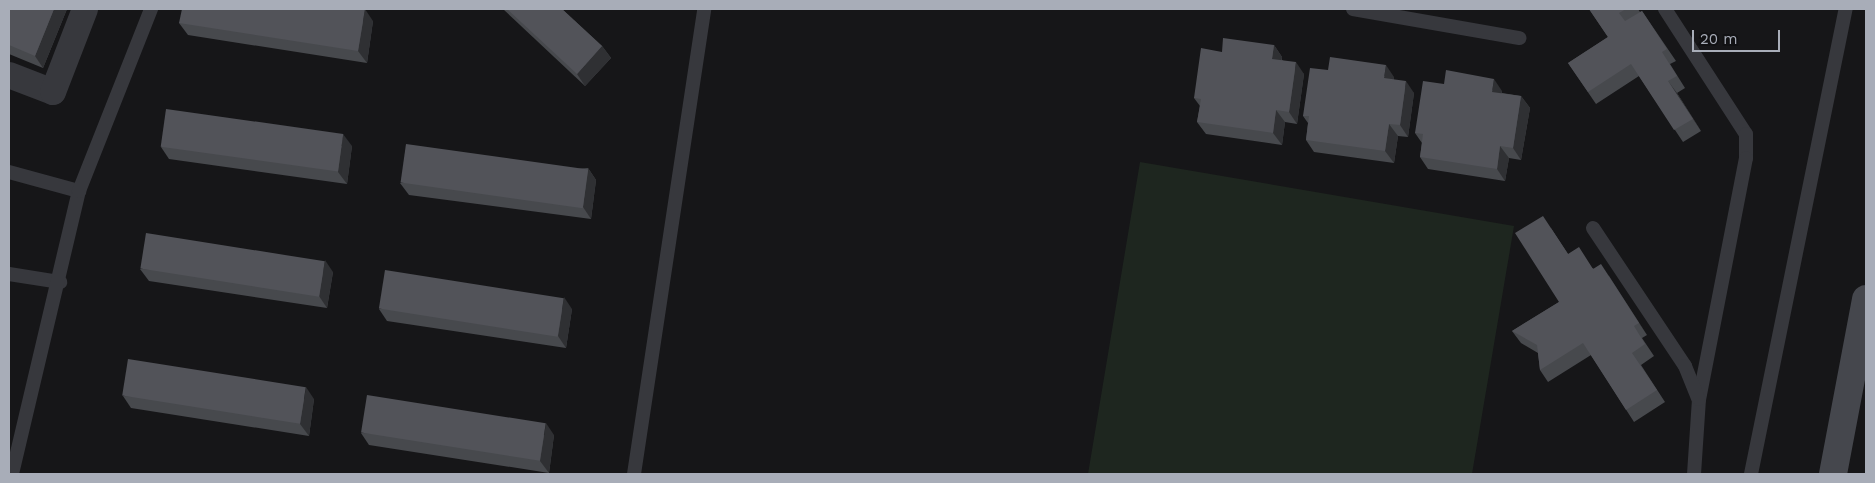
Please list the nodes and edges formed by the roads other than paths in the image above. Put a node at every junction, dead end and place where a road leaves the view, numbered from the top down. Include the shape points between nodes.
1 (85, 9) edge
2 (151, 9) edge
3 (704, 9) edge
4 (1353, 9) edge
5 (1665, 9) edge
6 (1846, 9) edge
7 (1520, 38) dead end
8 (9, 75) edge
9 (9, 172) edge
10 (79, 191) junction
11 (1593, 228) dead end
12 (9, 274) edge
13 (60, 282) junction
14 (1866, 299) edge
15 (1698, 399) junction
16 (12, 474) edge
17 (634, 474) edge
18 (1694, 474) edge
19 (1750, 474) edge
20 (1833, 474) edge

1 - 8 street via 53,92
2 - 10 lane
3 - 17 lane
4 - 7 lane
5 - 15 lane via 1746,134 1746,158
6 - 19 lane
9 - 10 lane
10 - 13 lane
11 - 15 lane via 1685,366
12 - 13 lane
13 - 16 lane
14 - 20 main road
15 - 18 lane

